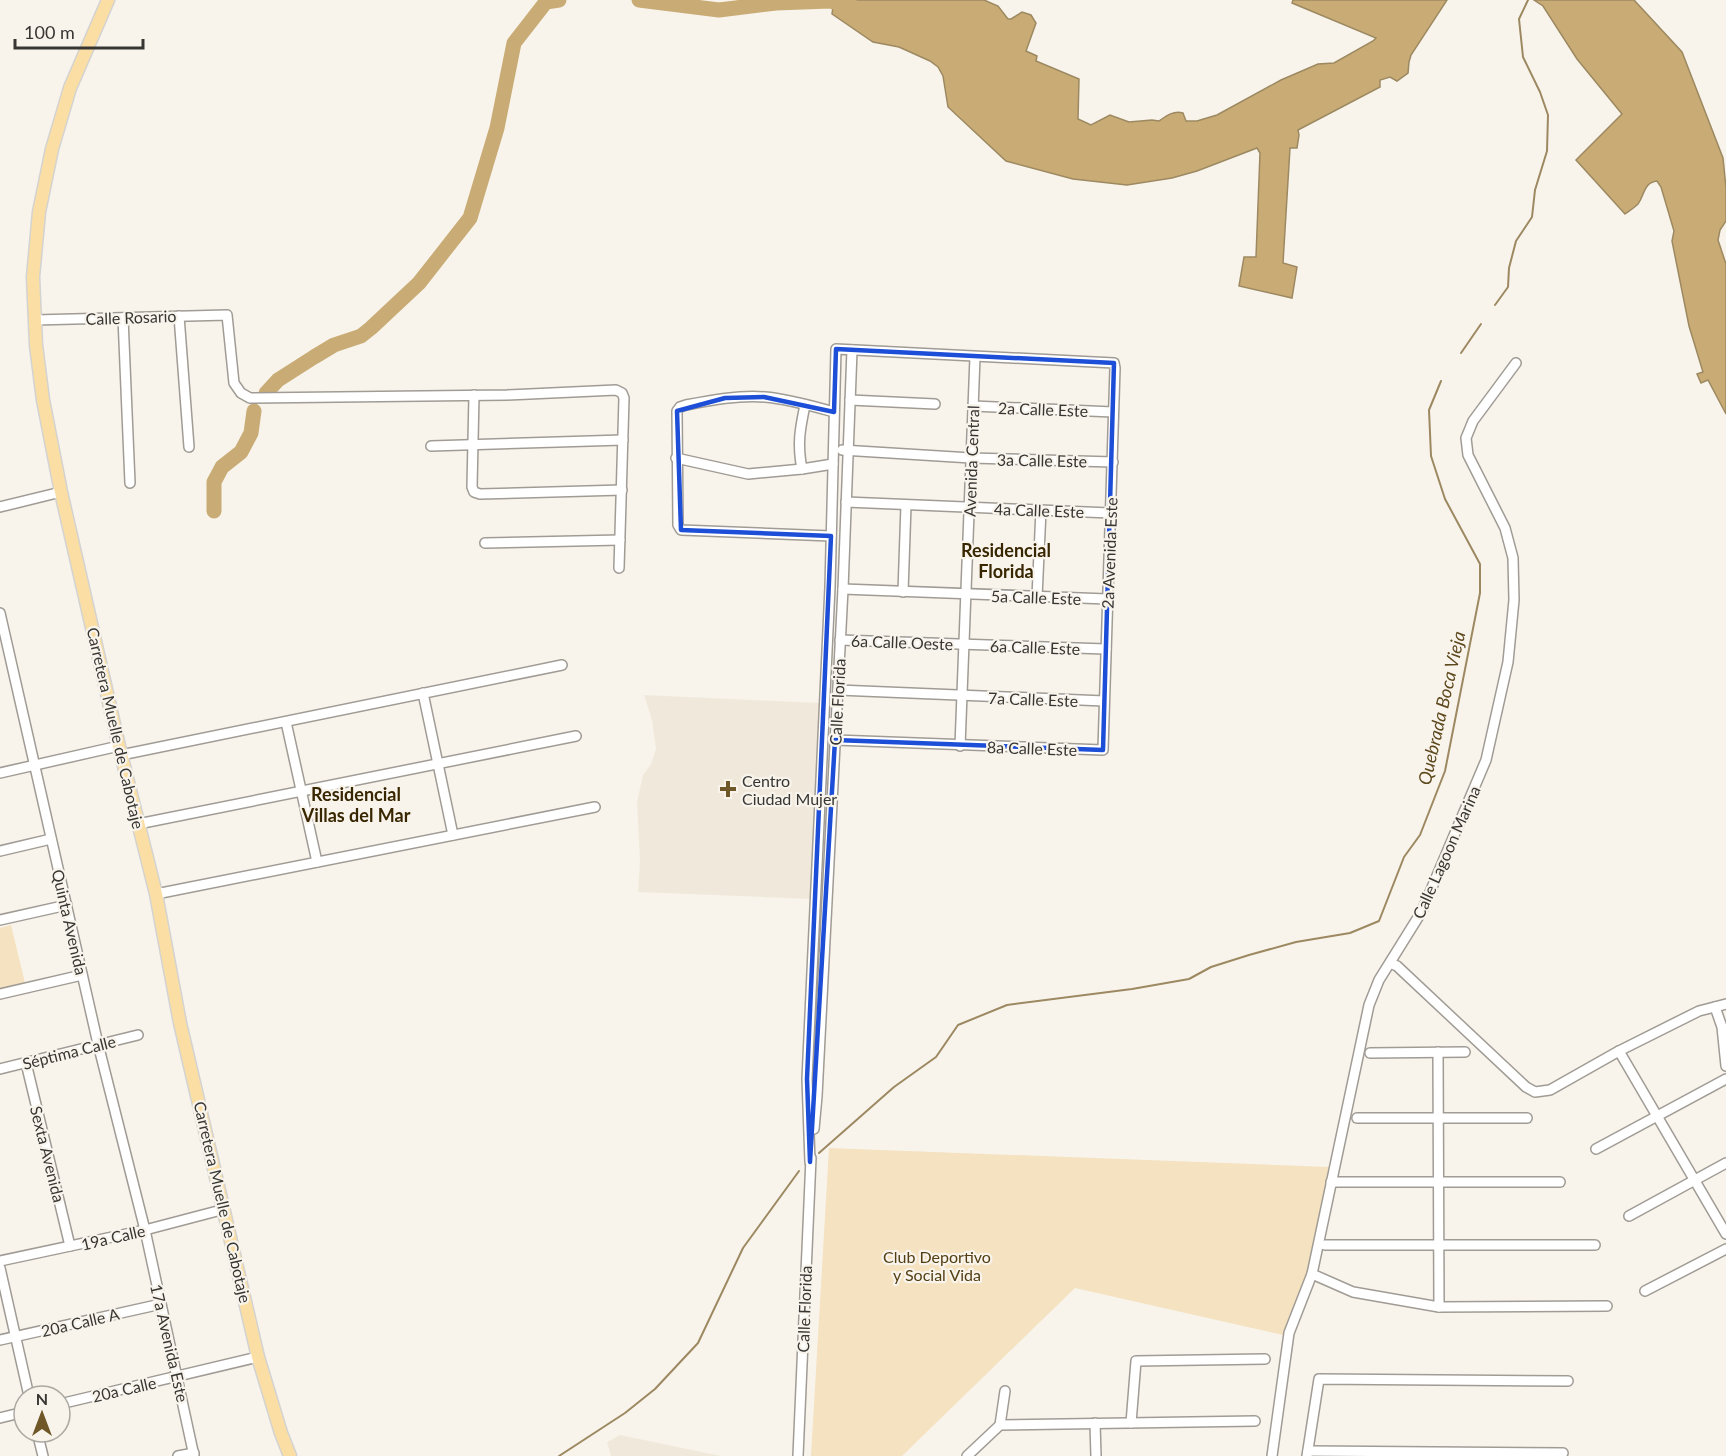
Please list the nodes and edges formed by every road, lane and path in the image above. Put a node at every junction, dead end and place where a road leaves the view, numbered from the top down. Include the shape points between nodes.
1 (108, 0) edge
2 (180, 316) junction
3 (123, 318) junction
4 (35, 320) junction
5 (852, 350) junction
6 (975, 357) junction
7 (1516, 363) dead end
8 (474, 395) junction
9 (850, 400) junction
10 (934, 404) dead end
11 (806, 405) junction
12 (973, 406) junction
13 (1113, 411) junction
14 (834, 412) junction
15 (623, 440) junction
16 (474, 444) junction
17 (431, 446) dead end
18 (189, 447) dead end
19 (834, 450) junction
20 (848, 450) junction
21 (676, 458) junction
22 (971, 458) junction
23 (1113, 462) junction
24 (833, 464) junction
25 (802, 469) junction
26 (130, 483) dead end
27 (622, 490) junction
28 (61, 492) junction
29 (846, 502) junction
30 (906, 505) junction
31 (0, 507) edge
32 (969, 508) junction
33 (1041, 510) junction
34 (1110, 513) junction
35 (831, 536) junction
36 (620, 540) junction
37 (485, 543) dead end
38 (619, 568) dead end
39 (843, 589) junction
40 (903, 592) junction
41 (966, 594) junction
42 (1037, 597) junction
43 (1107, 599) junction
44 (0, 613) edge
45 (840, 640) junction
46 (964, 645) junction
47 (1106, 649) junction
48 (562, 665) dead end
49 (838, 690) junction
50 (423, 693) junction
51 (962, 697) junction
52 (1104, 701) junction
53 (286, 722) junction
54 (576, 736) dead end
55 (835, 740) junction
56 (960, 746) junction
57 (1103, 750) joint
58 (120, 751) junction
59 (437, 764) junction
60 (35, 765) junction
61 (0, 773) edge
62 (300, 791) junction
63 (596, 807) dead end
64 (138, 824) junction
65 (453, 835) junction
66 (51, 839) junction
67 (0, 851) edge
68 (316, 862) junction
69 (156, 894) junction
70 (66, 905) junction
71 (0, 920) edge
72 (1390, 963) junction
73 (82, 975) junction
74 (0, 994) edge
75 (1726, 1004) edge
76 (1715, 1007) junction
77 (138, 1035) dead end
78 (98, 1044) junction
79 (1619, 1051) junction
80 (1438, 1052) junction
81 (1465, 1052) dead end
82 (1370, 1053) dead end
83 (26, 1063) junction
84 (1726, 1066) edge
85 (0, 1069) edge
86 (1726, 1079) edge
87 (1658, 1116) junction
88 (1357, 1118) dead end
89 (1438, 1118) junction
90 (1527, 1118) dead end
91 (1596, 1149) dead end
92 (810, 1162) junction
93 (1726, 1163) edge
94 (1694, 1179) junction
95 (1331, 1182) junction
96 (1560, 1182) dead end
97 (1438, 1183) junction
98 (225, 1209) junction
99 (1629, 1216) dead end
100 (145, 1230) junction
101 (1726, 1234) edge
102 (1325, 1245) dead end
103 (1439, 1245) junction
104 (1595, 1245) dead end
105 (70, 1246) junction
106 (1726, 1249) edge
107 (0, 1261) edge
108 (0, 1268) edge
109 (1312, 1274) junction
110 (1646, 1291) dead end
111 (161, 1304) junction
112 (1607, 1306) dead end
113 (1439, 1307) junction
114 (14, 1337) junction
115 (0, 1340) edge
116 (258, 1357) junction
117 (1265, 1359) dead end
118 (178, 1376) junction
119 (1568, 1381) dead end
120 (26, 1384) edge
121 (1005, 1391) dead end
122 (72, 1401) edge
123 (1255, 1421) dead end
124 (1095, 1423) junction
125 (1131, 1423) junction
126 (1000, 1425) junction
127 (1563, 1453) dead end
128 (194, 1454) edge
129 (1308, 1454) edge
130 (178, 1456) edge
131 (290, 1456) edge
132 (798, 1456) edge
133 (967, 1456) edge
134 (1096, 1456) edge
135 (1272, 1456) edge

1 - 4 main road, Carretera Muelle de Cabotaje via 70,88 52,150 39,212 33,277
2 - 3 street, Calle Rosario
2 - 8 street, Calle Rosario via 227,315 234,383 250,398
2 - 18 street
3 - 4 street, Calle Rosario
3 - 26 street
4 - 28 main road, Carretera Muelle de Cabotaje via 43,400
5 - 6 street
5 - 9 street, Calle Florida
5 - 14 street, Calle Florida via 836,349
6 - 12 street, Avenida Central
6 - 13 street, 2a Avenida Este via 1113,363
7 - 72 street, Calle Lagoon Marina via 1473,421 1466,438 1468,455 1505,528 1513,558 1514,600 1508,662 1486,760 1422,911
8 - 15 street via 616,390 624,398
8 - 16 street
9 - 10 street
9 - 20 street, Calle Florida
11 - 14 street
11 - 21 street via 754,397 680,407
11 - 25 street via 799,432
12 - 13 street, 2a Calle Este
12 - 22 street, Avenida Central
13 - 23 street, 2a Avenida Este
14 - 19 street, Calle Florida
15 - 16 street
15 - 27 street
16 - 17 street
16 - 27 street via 472,487 480,494
19 - 20 street, 3a Calle Este
19 - 24 street, Calle Florida
20 - 22 street, 3a Calle Este
20 - 29 street, Calle Florida
21 - 25 street via 748,474
21 - 35 street via 681,530
22 - 23 street, 3a Calle Este
22 - 32 street, Avenida Central
23 - 34 street, 2a Avenida Este
24 - 25 street
24 - 35 street, Calle Florida
27 - 36 street
28 - 31 street
28 - 58 main road, Carretera Muelle de Cabotaje
29 - 30 street, 4a Calle Este
29 - 39 street, Calle Florida
30 - 32 street, 4a Calle Este
30 - 40 street
32 - 33 street, 4a Calle Este
32 - 41 street, Avenida Central
33 - 34 street, 4a Calle Este
33 - 42 street
34 - 43 street, 2a Avenida Este
35 - 92 street, Calle Florida via 807,1078
36 - 37 street
36 - 38 street
39 - 40 street, 5a Calle Este
39 - 45 street, Calle Florida
40 - 41 street, 5a Calle Este
41 - 42 street, 5a Calle Este
41 - 46 street, Avenida Central
42 - 43 street, 5a Calle Este
43 - 47 street, 2a Avenida Este
44 - 60 street, Quinta Avenida
45 - 46 street, 6a Calle Oeste
45 - 49 street, Calle Florida
46 - 47 street, 6a Calle Este
46 - 51 street, Avenida Central
47 - 52 street, 2a Avenida Este
48 - 50 street
49 - 51 street, 7a Calle Este
49 - 55 street, Calle Florida
50 - 53 street
50 - 59 street
51 - 52 street, 7a Calle Este
51 - 56 street, Avenida Central
52 - 57 street, 2a Avenida Este
53 - 58 street
53 - 62 street
54 - 59 street
55 - 56 street, 8a Calle Este
55 - 92 street, Calle Florida via 817,1096
56 - 57 street, 8a Calle Este
58 - 60 street
58 - 64 main road, Carretera Muelle de Cabotaje
59 - 62 street
59 - 65 street
60 - 61 street
60 - 66 street, Quinta Avenida
62 - 64 street
62 - 68 street
63 - 65 street
64 - 69 main road, Carretera Muelle de Cabotaje
65 - 68 street
66 - 67 street
66 - 70 street, Quinta Avenida
68 - 69 street
69 - 98 main road, Carretera Muelle de Cabotaje via 180,1023
70 - 71 street
70 - 73 street, Quinta Avenida
72 - 79 street via 1530,1090 1550,1090
72 - 95 street, Calle Lagoon Marina via 1369,1005
73 - 74 street
73 - 78 street, Quinta Avenida
75 - 76 street
76 - 79 street via 1699,1011
76 - 84 street via 1722,1027
77 - 78 street, Séptima Calle
78 - 83 street, Séptima Calle
78 - 100 street, Quinta Avenida
79 - 87 street
80 - 81 street
80 - 82 street
80 - 89 street
83 - 85 street, Séptima Calle
83 - 105 street, Sexta Avenida
86 - 87 street
87 - 91 street
87 - 94 street
88 - 89 street
89 - 90 street
89 - 97 street
92 - 132 street, Calle Florida
93 - 94 street
94 - 99 street
94 - 101 street
95 - 97 street
95 - 109 street, Calle Lagoon Marina
96 - 97 street
97 - 103 street
98 - 100 street, 19a Calle
98 - 116 main road, Carretera Muelle de Cabotaje
100 - 105 street, 19a Calle
100 - 111 street, 17a Avenida Este
102 - 103 street
103 - 104 street
103 - 113 street
105 - 107 street, 19a Calle
106 - 110 street
108 - 114 street
109 - 113 street via 1353,1292
109 - 135 street, Calle Lagoon Marina via 1289,1333
111 - 114 street, 20a Calle A
111 - 118 street, 17a Avenida Este
112 - 113 street
114 - 115 street, 20a Calle A
114 - 120 street
116 - 118 street, 20a Calle
116 - 131 main road, Carretera Muelle de Cabotaje
117 - 125 street via 1136,1360
118 - 122 street, 20a Calle
118 - 128 street, 17a Avenida Este
119 - 129 street via 1319,1380
121 - 126 street
123 - 125 street
124 - 125 street
124 - 126 street
124 - 134 street
126 - 133 street
127 - 129 street
128 - 130 street

